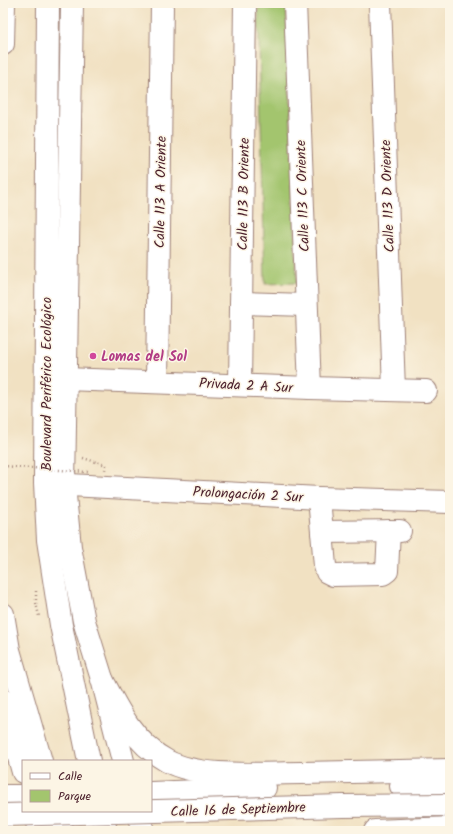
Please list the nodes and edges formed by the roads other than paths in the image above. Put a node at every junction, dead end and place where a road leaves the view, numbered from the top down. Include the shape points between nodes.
1 (4, 3) edge
2 (48, 3) edge
3 (72, 3) edge
4 (162, 3) edge
5 (245, 3) edge
6 (295, 3) edge
7 (380, 3) edge
8 (3, 44) edge
9 (241, 303) junction
10 (306, 305) junction
11 (65, 379) junction
12 (157, 382) junction
13 (240, 385) junction
14 (310, 388) junction
15 (394, 390) junction
16 (426, 391) dead end
17 (55, 484) junction
18 (319, 498) junction
19 (450, 502) edge
20 (322, 532) junction
21 (3, 614) edge
22 (102, 679) junction
23 (3, 700) edge
24 (41, 760) edge
25 (89, 760) edge
26 (123, 760) edge
27 (22, 768) edge
28 (450, 770) edge
29 (450, 785) edge
30 (152, 793) edge
31 (3, 796) edge
32 (22, 796) edge
33 (450, 805) edge
34 (152, 811) edge
35 (34, 812) edge
36 (56, 812) edge
37 (101, 812) edge
38 (116, 812) edge
39 (137, 812) edge
40 (3, 815) edge
41 (450, 828) edge
42 (39, 831) edge
43 (62, 831) edge
44 (106, 831) edge
45 (143, 831) edge
46 (375, 831) edge

1 - 8 main road
2 - 17 main road, Boulevard Periférico Ecológico
3 - 11 main road
4 - 12 main road, Calle 113 A Oriente
5 - 9 main road, Calle 113 B Oriente
6 - 10 main road, Calle 113 C Oriente
7 - 15 main road, Calle 113 D Oriente
9 - 10 main road
9 - 13 main road, Calle 113 B Oriente
10 - 14 main road, Calle 113 C Oriente
11 - 12 main road, Privada 2 A Sur
11 - 17 main road
12 - 13 main road, Privada 2 A Sur
13 - 14 main road, Privada 2 A Sur
14 - 15 main road, Privada 2 A Sur
15 - 16 main road, Privada 2 A Sur
17 - 18 main road, Prolongación 2 Sur
17 - 22 main road via 84,621
17 - 25 main road, Boulevard Periférico Ecológico via 48,540 61,625
18 - 19 main road, Prolongación 2 Sur
18 - 20 main road
20 - 20 main road via 394,531 387,571 382,574 333,575 327,572
21 - 24 main road via 9,650
22 - 26 main road
22 - 28 main road via 131,731 166,761 182,768 199,772 250,774
23 - 27 main road
29 - 30 main road, Calle 16 de Septiembre via 258,788
31 - 32 main road
33 - 34 main road, Calle 16 de Septiembre, bridge
35 - 42 main road
36 - 43 main road
37 - 44 main road
38 - 40 main road, Calle 16 de Septiembre, bridge
39 - 45 main road
41 - 46 main road

